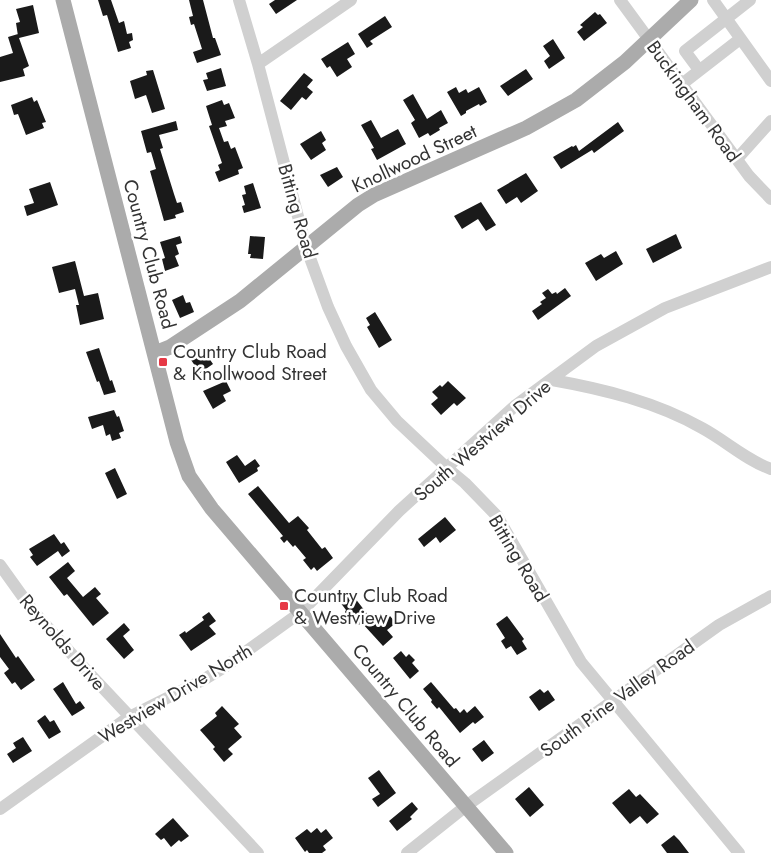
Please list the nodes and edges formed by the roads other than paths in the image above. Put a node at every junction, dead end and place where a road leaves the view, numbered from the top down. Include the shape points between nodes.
1 (63, 0) edge
2 (239, 0) edge
3 (351, 0) edge
4 (620, 0) edge
5 (691, 0) edge
6 (713, 0) edge
7 (750, 0) edge
8 (726, 19) junction
9 (740, 39) junction
10 (649, 40) junction
11 (258, 64) junction
12 (699, 70) junction
13 (771, 80) edge
14 (682, 84) junction
15 (771, 121) edge
16 (737, 159) junction
17 (771, 199) edge
18 (306, 247) junction
19 (771, 267) edge
20 (154, 353) junction
21 (552, 380) junction
22 (447, 468) junction
23 (771, 470) edge
24 (0, 565) edge
25 (771, 596) edge
26 (301, 612) junction
27 (613, 701) junction
28 (130, 717) junction
29 (466, 806) junction
30 (0, 809) edge
31 (258, 853) edge
32 (407, 853) edge
33 (506, 853) edge
34 (740, 853) edge

1 - 20 main road, Country Club Road
2 - 11 street, Bitting Road
3 - 11 street
4 - 10 street, Buckingham Road
5 - 10 main road, Knollwood Street
6 - 8 street
7 - 8 street
8 - 9 street
8 - 12 street via 685,51
9 - 12 street
9 - 13 street
10 - 14 street, Buckingham Road
10 - 18 main road, Knollwood Street via 576,100 526,128 374,195
11 - 18 street, Bitting Road
12 - 14 street
14 - 16 street, Buckingham Road
15 - 16 street
16 - 17 street, Buckingham Road
18 - 20 main road, Knollwood Street via 240,301 170,347
18 - 22 street, Bitting Road via 328,307 371,390 397,421
19 - 21 street, South Westview Drive via 665,308 596,346
20 - 26 main road, Country Club Road via 189,476 212,509
21 - 22 street, South Westview Drive via 516,405
21 - 23 street via 644,402 700,427
22 - 26 street, South Westview Drive via 399,511
22 - 27 street, Bitting Road via 497,516 581,662
24 - 28 street, Reynolds Drive via 33,610
25 - 27 street, South Pine Valley Road via 719,625
26 - 28 street, Westview Drive North via 226,666
26 - 29 main road, Country Club Road
27 - 29 street, South Pine Valley Road
27 - 34 street, Bitting Road
28 - 30 street, Westview Drive North
28 - 31 street, Reynolds Drive
29 - 32 street, South Pine Valley Road
29 - 33 main road, Country Club Road

